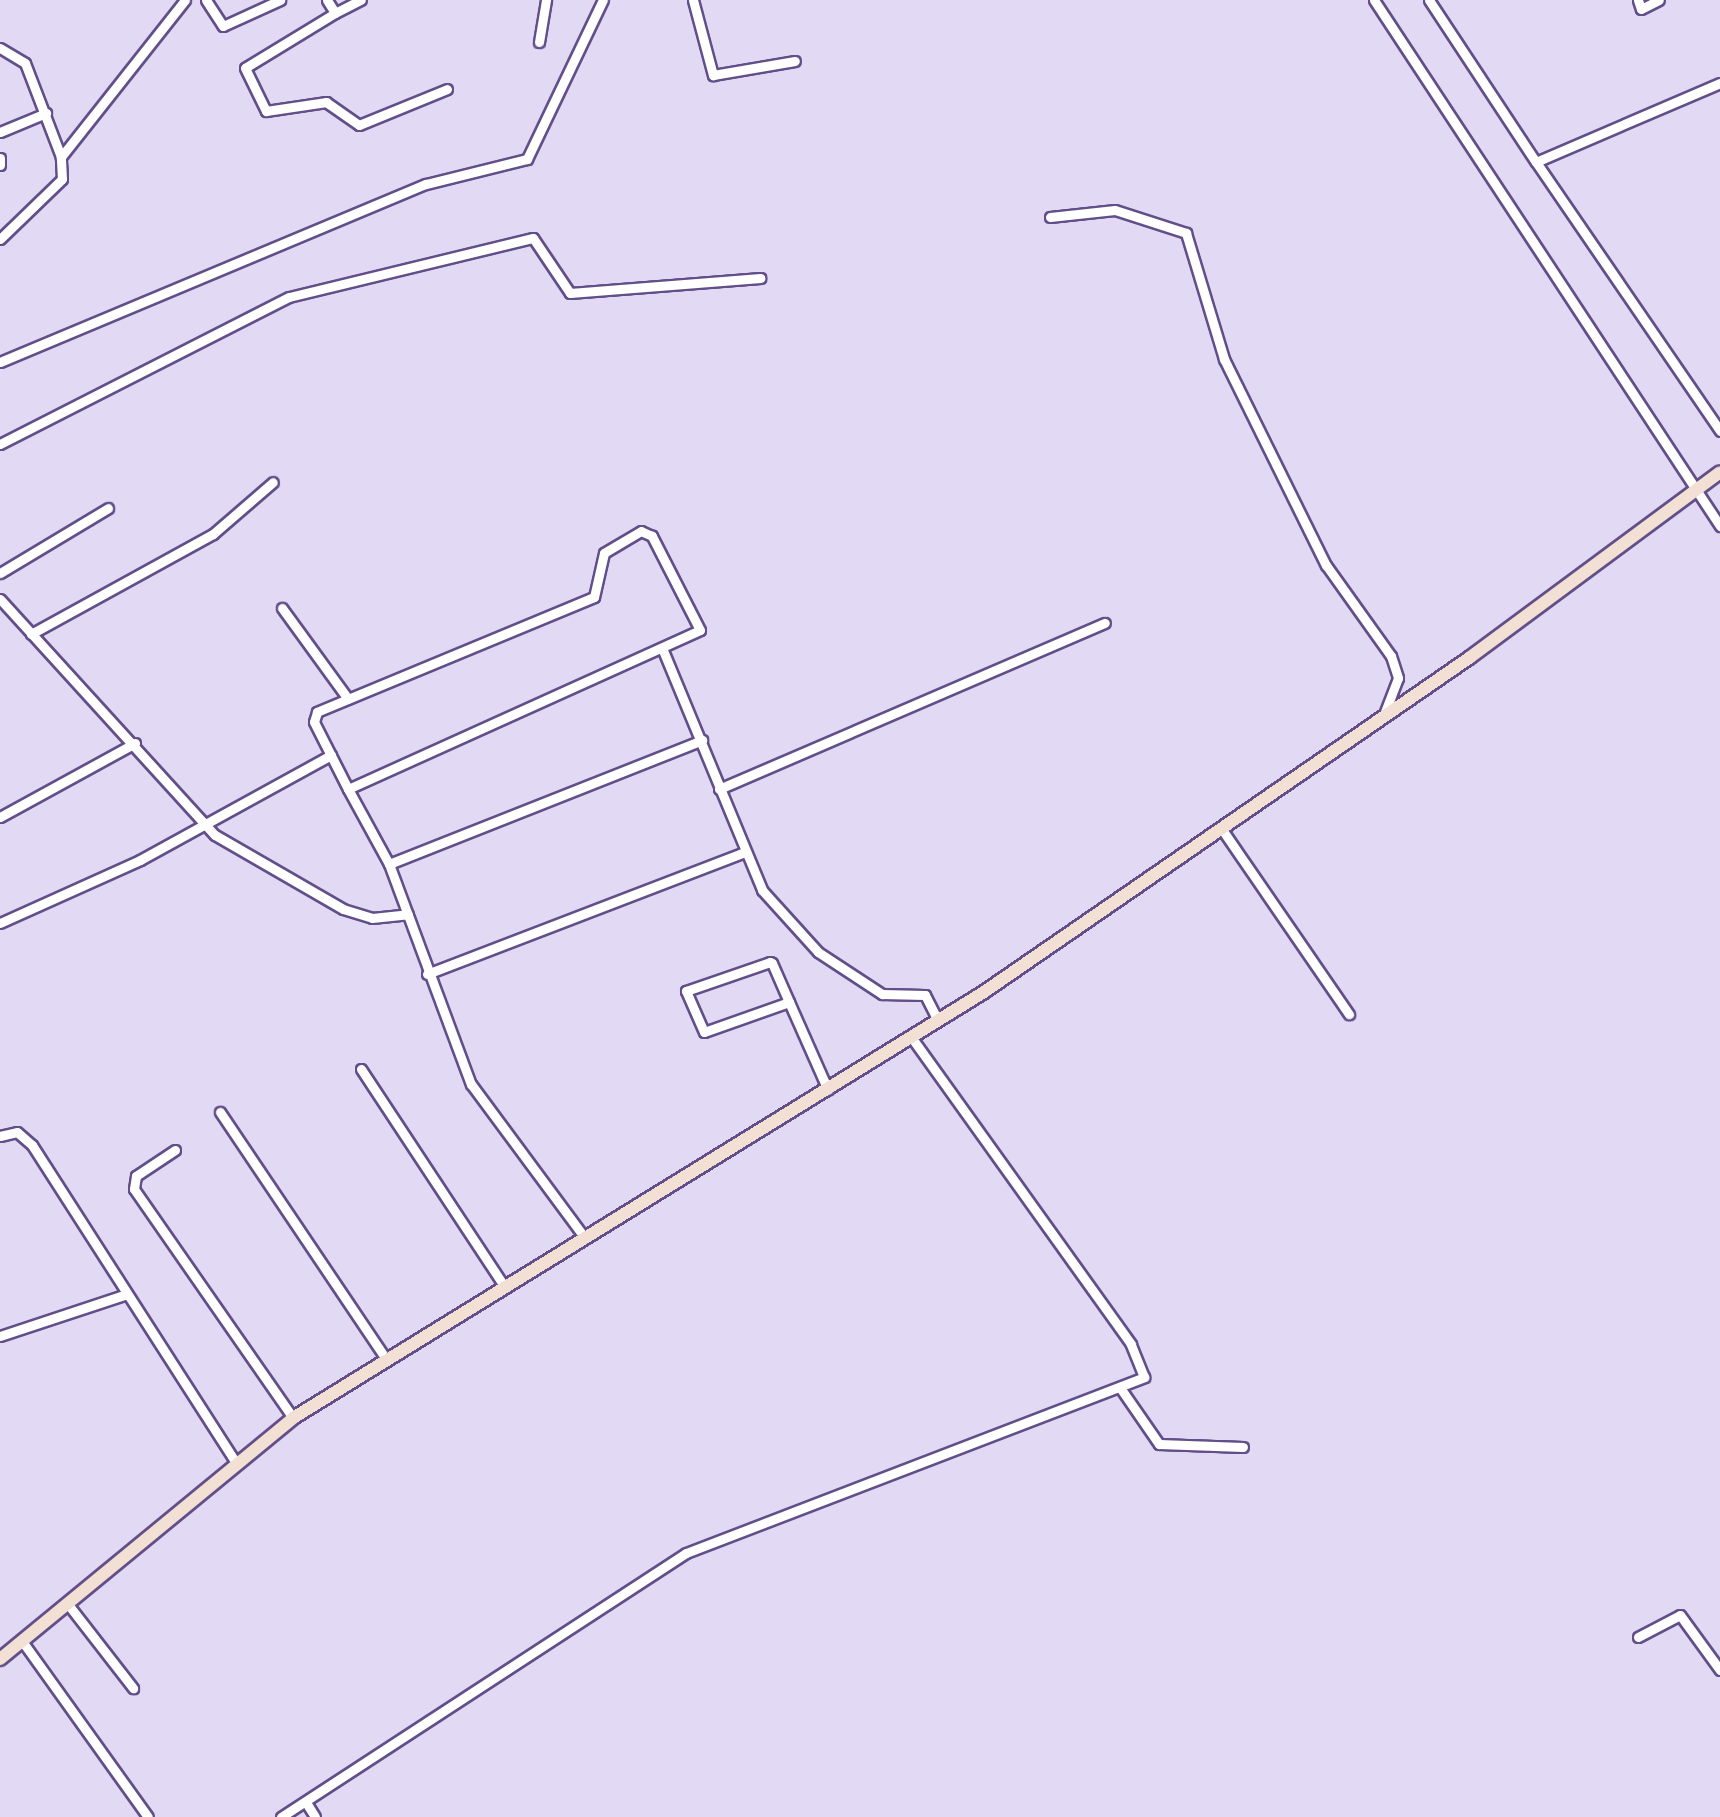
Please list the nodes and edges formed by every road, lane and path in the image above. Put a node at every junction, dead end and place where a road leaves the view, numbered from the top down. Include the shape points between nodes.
1 (186, 0) edge
2 (206, 0) edge
3 (280, 0) edge
4 (327, 0) edge
5 (361, 0) edge
6 (546, 0) edge
7 (604, 0) edge
8 (693, 0) edge
9 (1374, 0) edge
10 (1429, 0) edge
11 (1638, 0) edge
12 (1659, 0) edge
13 (335, 13) junction
14 (539, 42) dead end
15 (0, 48) edge
16 (796, 61) dead end
17 (1720, 83) edge
18 (447, 89) dead end
19 (46, 113) junction
20 (0, 132) edge
21 (61, 157) junction
22 (1536, 162) junction
23 (1050, 217) dead end
24 (0, 222) edge
25 (3, 236) edge
26 (760, 278) dead end
27 (0, 362) edge
28 (1720, 431) edge
29 (0, 444) edge
30 (1720, 472) edge
31 (274, 482) dead end
32 (1696, 490) junction
33 (108, 508) dead end
34 (1720, 526) edge
35 (0, 573) edge
36 (2, 606) edge
37 (282, 608) dead end
38 (1106, 623) dead end
39 (30, 634) junction
40 (662, 648) junction
41 (348, 699) junction
42 (1384, 717) junction
43 (702, 740) junction
44 (135, 743) junction
45 (331, 755) junction
46 (348, 789) junction
47 (720, 789) junction
48 (0, 817) edge
49 (203, 824) junction
50 (1221, 828) junction
51 (742, 853) junction
52 (390, 864) junction
53 (408, 914) junction
54 (0, 923) edge
55 (427, 974) junction
56 (789, 1002) junction
57 (1350, 1014) dead end
58 (938, 1022) junction
59 (912, 1038) junction
60 (361, 1068) dead end
61 (828, 1090) junction
62 (220, 1112) dead end
63 (0, 1136) edge
64 (175, 1150) dead end
65 (585, 1238) junction
66 (505, 1287) junction
67 (124, 1295) junction
68 (0, 1336) edge
69 (386, 1359) junction
70 (1121, 1389) junction
71 (293, 1418) junction
72 (1244, 1447) dead end
73 (236, 1461) junction
74 (66, 1603) junction
75 (1638, 1637) dead end
76 (22, 1641) junction
77 (0, 1659) edge
78 (1720, 1670) edge
79 (133, 1688) dead end
80 (307, 1804) junction
81 (148, 1817) edge
82 (281, 1817) edge
83 (315, 1817) edge

1 - 21 street
2 - 3 street via 222,26
4 - 13 street
5 - 13 street
6 - 14 street
7 - 27 street via 527,158 426,184
8 - 16 street via 714,75
9 - 32 street
10 - 22 street
11 - 12 street via 1641,9
13 - 18 street via 245,68 266,111 326,102 359,126
15 - 19 street via 24,62
17 - 22 street
19 - 20 street
19 - 21 street
21 - 25 street via 62,178
22 - 28 street
23 - 42 street via 1116,210 1186,233 1224,359 1326,565 1391,656 1398,678
24 - 25 street
26 - 29 street via 570,293 533,238 290,297
30 - 32 street
31 - 39 street via 213,534
32 - 34 street
32 - 42 street
33 - 35 street
36 - 39 street
37 - 41 street
38 - 47 street
39 - 44 street
40 - 41 street via 700,630 681,583 641,531 604,553 594,597
40 - 43 street
40 - 46 street
41 - 45 street via 315,715
42 - 50 street
43 - 47 street
43 - 52 street
44 - 48 street
44 - 49 street
45 - 46 street
45 - 49 street
46 - 52 street
47 - 51 street
49 - 53 street via 342,908 384,920
49 - 54 street
50 - 57 street
50 - 58 street
51 - 55 street
51 - 58 street via 807,942 874,991 925,995
52 - 53 street
53 - 55 street
55 - 65 street via 479,1098
56 - 56 street via 767,960 686,991 704,1032
56 - 61 street
58 - 59 street
59 - 61 street
59 - 70 street via 1146,1368
60 - 66 street
61 - 65 street
62 - 69 street
63 - 67 street via 23,1134
64 - 71 street via 136,1176 134,1189
65 - 66 street
66 - 69 street
67 - 68 street
67 - 73 street
69 - 71 street
70 - 72 street via 1160,1444
70 - 80 street via 686,1553
71 - 73 street
73 - 74 street
74 - 76 street
74 - 79 street
75 - 78 street via 1680,1614
76 - 77 street
76 - 81 street
80 - 82 street
80 - 83 street

